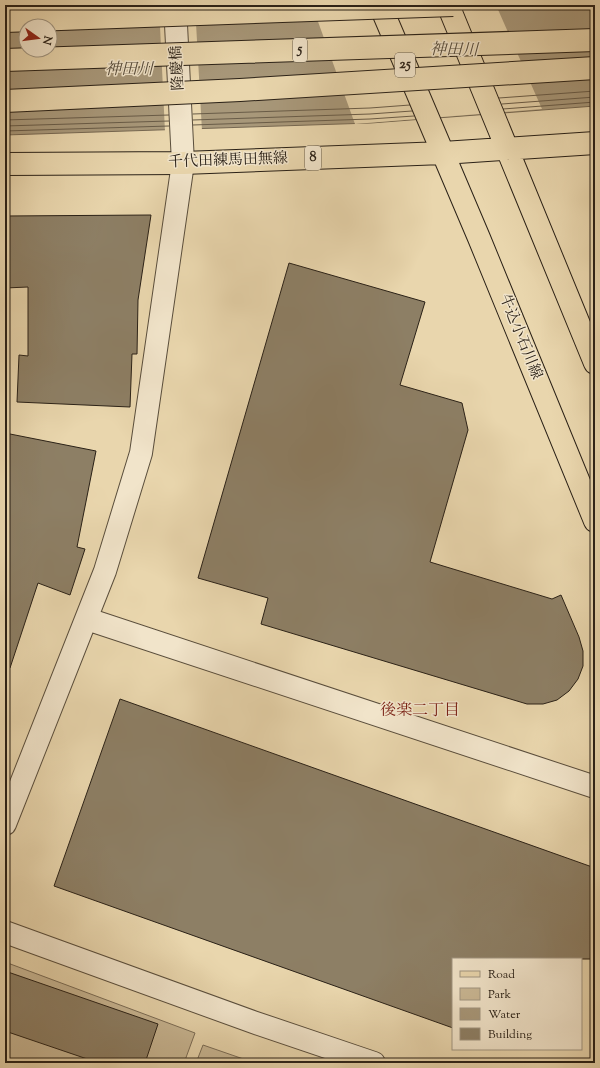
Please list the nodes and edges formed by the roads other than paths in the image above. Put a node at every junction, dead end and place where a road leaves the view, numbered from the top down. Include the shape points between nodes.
1 (175, 5) edge
2 (380, 5) edge
3 (448, 5) edge
4 (453, 5) edge
5 (5, 21) edge
6 (595, 40) edge
7 (5, 60) edge
8 (595, 68) edge
9 (5, 101) edge
10 (595, 143) edge
11 (508, 150) junction
12 (443, 154) junction
13 (183, 163) junction
14 (5, 164) edge
15 (595, 363) edge
16 (595, 521) edge
17 (87, 619) junction
18 (595, 787) edge
19 (5, 824) edge
20 (5, 932) edge
21 (374, 1063) edge

1 - 13 street, 隆慶橋, bridge
2 - 12 main road, 25, bridge
3 - 11 main road, bridge
4 - 5 main road, bridge
6 - 7 main road, 5, bridge
8 - 9 main road, bridge via 240,90
10 - 11 main road, 千代田練馬田無線 / 8
11 - 12 main road, 千代田練馬田無線 / 8
11 - 15 main road
12 - 13 main road, 千代田練馬田無線 / 8
12 - 16 main road, 牛込小石川線
13 - 14 main road, 千代田練馬田無線 / 8
13 - 17 street, 隆慶橋 via 141,453 105,571
17 - 18 street
17 - 19 street, 隆慶橋
20 - 21 street

